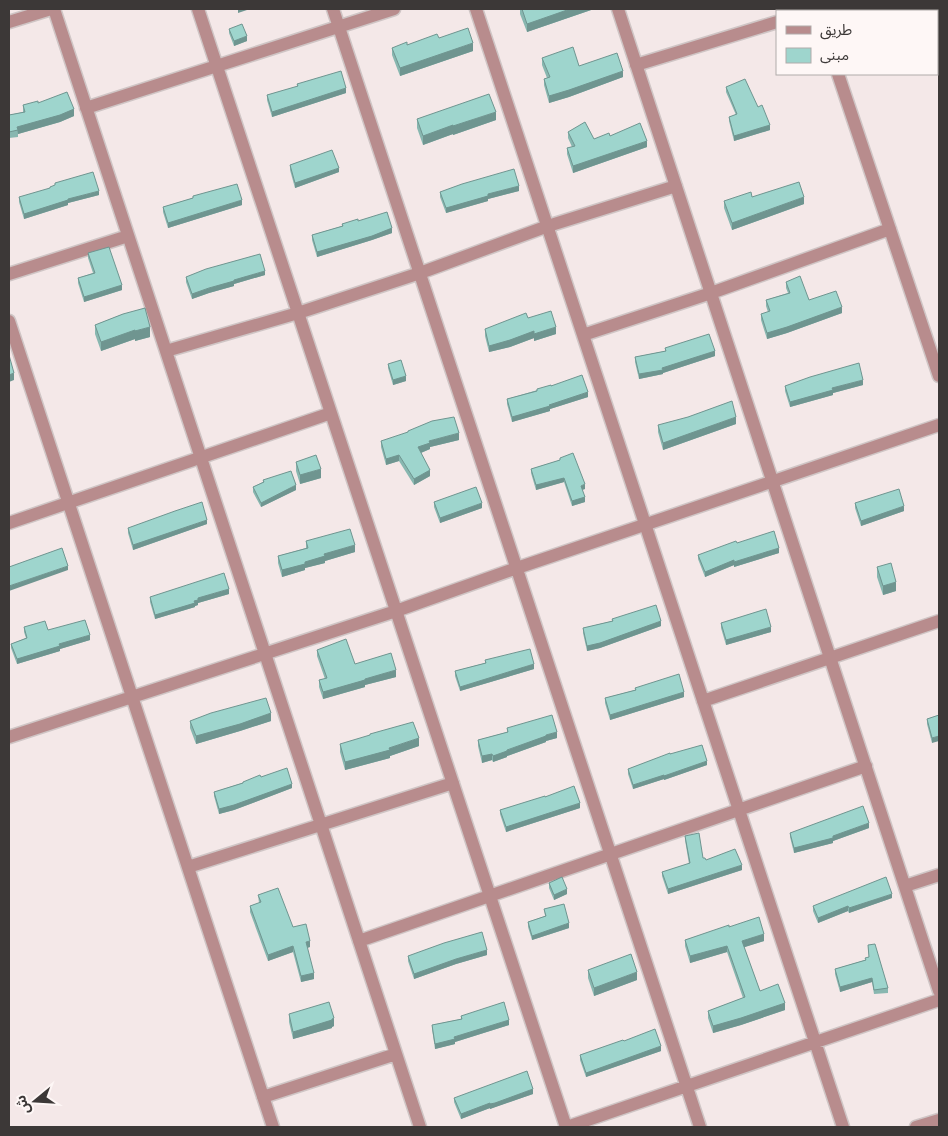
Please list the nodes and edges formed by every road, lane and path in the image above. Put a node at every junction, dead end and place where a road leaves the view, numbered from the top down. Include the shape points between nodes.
1 (52, 9) edge
2 (198, 9) edge
3 (333, 9) edge
4 (394, 9) edge
5 (476, 9) edge
6 (618, 9) edge
7 (9, 22) edge
8 (776, 22) edge
9 (339, 26) junction
10 (636, 65) junction
11 (217, 66) junction
12 (838, 75) edge
13 (86, 108) junction
14 (676, 186) junction
15 (548, 226) junction
16 (890, 229) junction
17 (128, 236) junction
18 (420, 273) junction
19 (9, 274) edge
20 (711, 292) junction
21 (298, 313) junction
22 (9, 321) edge
23 (584, 335) junction
24 (166, 351) junction
25 (939, 376) edge
26 (331, 413) junction
27 (939, 425) edge
28 (201, 458) junction
29 (773, 482) junction
30 (68, 503) junction
31 (9, 523) edge
32 (645, 524) junction
33 (516, 568) junction
34 (396, 611) junction
35 (939, 621) edge
36 (265, 653) junction
37 (830, 659) junction
38 (132, 697) junction
39 (703, 701) junction
40 (9, 737) edge
41 (866, 766) junction
42 (453, 783) junction
43 (739, 810) junction
44 (321, 825) junction
45 (611, 854) junction
46 (188, 867) junction
47 (939, 875) edge
48 (905, 886) junction
49 (490, 896) junction
50 (359, 941) junction
51 (939, 991) edge
52 (939, 1000) edge
53 (815, 1043) junction
54 (396, 1054) junction
55 (687, 1086) junction
56 (263, 1097) junction
57 (939, 1120) edge
58 (273, 1127) edge
59 (420, 1127) edge
60 (567, 1127) edge
61 (700, 1127) edge
62 (843, 1127) edge
63 (916, 1127) edge

1 - 7 street
1 - 13 street
2 - 11 street
3 - 9 street
4 - 9 street
5 - 15 street
6 - 10 street
8 - 10 street
9 - 11 street
9 - 18 street
10 - 14 street
11 - 13 street
11 - 21 street
12 - 16 street
13 - 17 street
14 - 15 street
14 - 20 street
15 - 18 street
15 - 23 street
16 - 20 street
16 - 25 street
17 - 19 street
17 - 24 street
18 - 21 street
18 - 33 street
20 - 23 street
20 - 29 street
21 - 24 street
21 - 26 street
22 - 30 street
23 - 32 street
24 - 28 street
26 - 28 street
26 - 34 street
27 - 29 street
28 - 30 street
28 - 36 street
29 - 32 street
29 - 37 street
30 - 31 street
30 - 38 street
32 - 33 street
32 - 39 street
33 - 34 street
33 - 45 street
34 - 36 street
34 - 42 street
35 - 37 street
36 - 38 street
36 - 44 street
37 - 39 street
37 - 41 street
38 - 40 street
38 - 46 street
39 - 43 street
41 - 43 street
41 - 48 street
42 - 44 street
42 - 49 street
43 - 45 street
43 - 53 street
44 - 46 street
44 - 50 street
45 - 49 street
45 - 55 street
46 - 56 street
47 - 48 street
48 - 51 street
49 - 50 street
49 - 60 street
50 - 54 street
52 - 53 street
53 - 55 street
53 - 62 street
54 - 56 street
54 - 59 street
55 - 60 street
55 - 61 street
56 - 58 street
57 - 63 street

